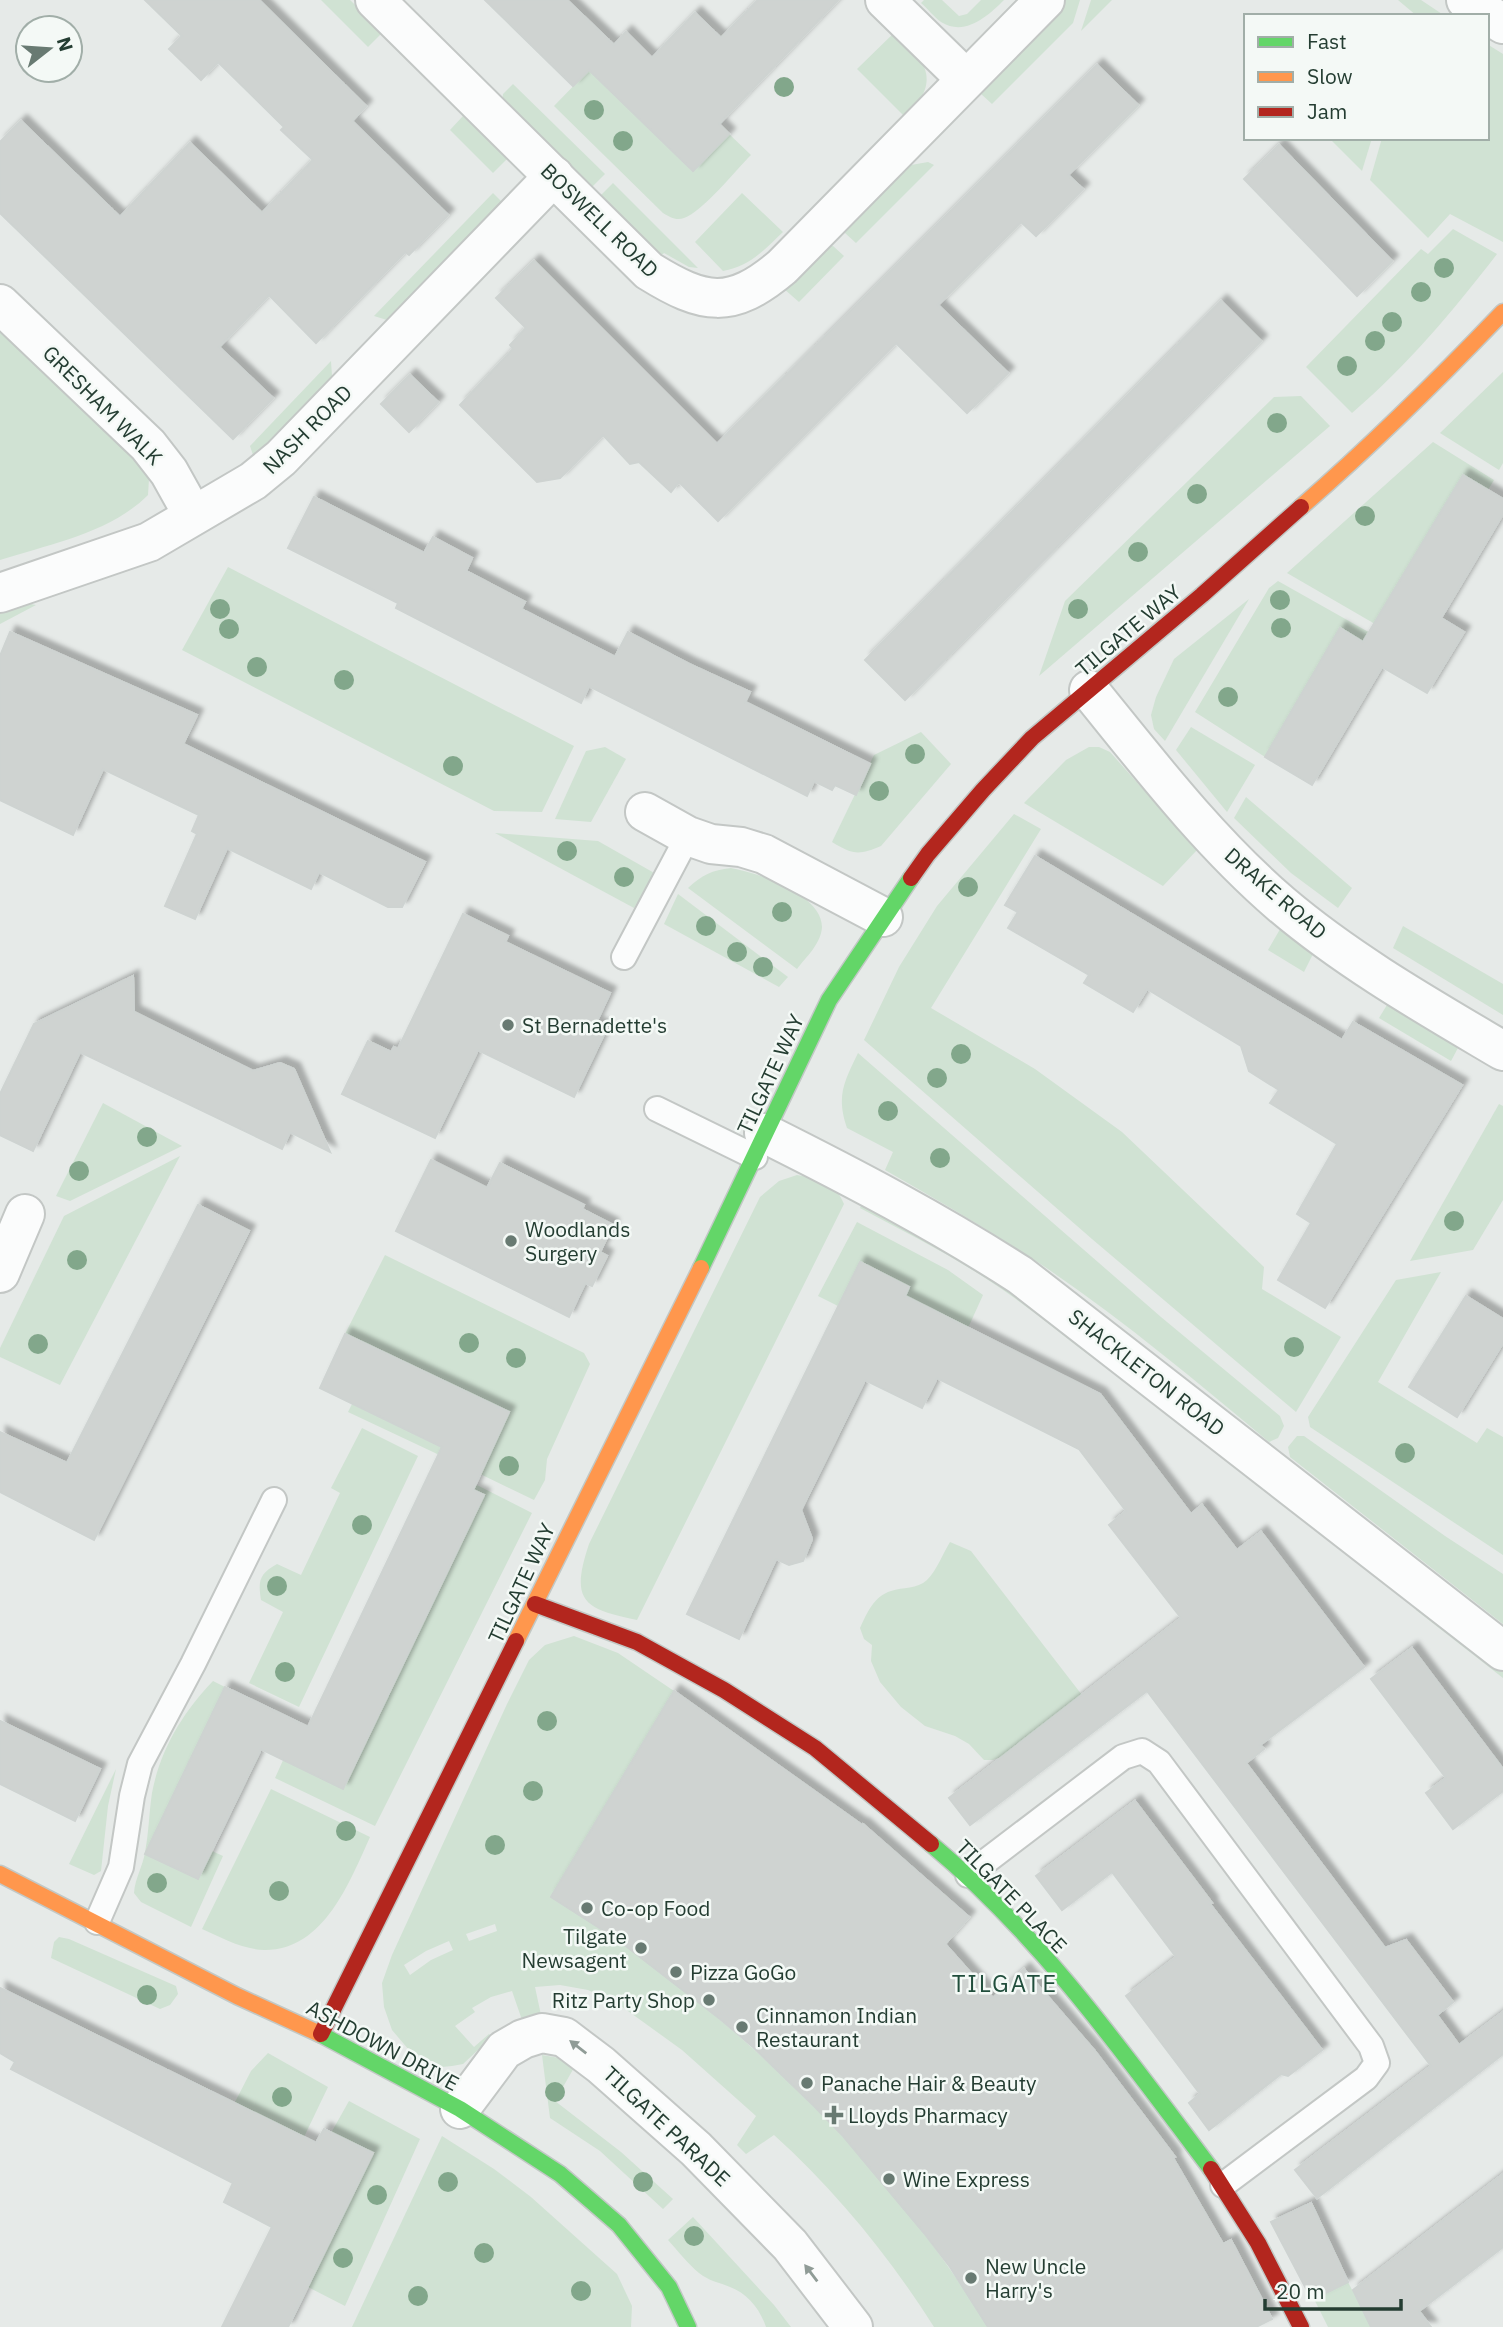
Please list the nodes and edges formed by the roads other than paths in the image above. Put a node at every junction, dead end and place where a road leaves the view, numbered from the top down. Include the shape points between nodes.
1 (375, 0) edge
2 (885, 0) edge
3 (1045, 0) edge
4 (1466, 0) edge
5 (1488, 14) edge
6 (966, 79) junction
7 (554, 176) junction
8 (0, 304) edge
9 (1503, 312) edge
10 (193, 516) junction
11 (0, 593) edge
12 (1088, 690) junction
13 (645, 812) dead end
14 (688, 836) junction
15 (883, 917) junction
16 (624, 957) dead end
17 (1503, 1051) edge
18 (657, 1109) dead end
19 (759, 1145) junction
20 (25, 1214) dead end
21 (0, 1273) edge
22 (274, 1500) dead end
23 (535, 1604) junction
24 (1503, 1651) edge
25 (0, 1874) edge
26 (968, 1875) junction
27 (97, 1922) junction
28 (321, 2034) junction
29 (460, 2109) junction
30 (1223, 2185) junction
31 (688, 2327) edge
32 (853, 2327) edge
33 (1301, 2327) edge

1 - 7 street, BOSWELL ROAD
2 - 6 street
3 - 6 street, BOSWELL ROAD
4 - 5 street
6 - 7 street, BOSWELL ROAD via 782,267 759,286 731,297 704,298 649,271
7 - 10 street, NASH ROAD via 281,458 253,481
8 - 10 street, GRESHAM WALK via 148,445
9 - 12 street, TILGATE WAY via 1368,447
10 - 11 street, NASH ROAD via 149,542
12 - 15 street, TILGATE WAY via 1032,738 983,790 928,854
12 - 17 street, DRAKE ROAD via 1230,856 1281,904 1343,951
13 - 14 street
14 - 15 street via 764,854
14 - 16 lane
15 - 19 street, TILGATE WAY via 829,1000
18 - 19 lane
19 - 23 street, TILGATE WAY
19 - 24 street, SHACKLETON ROAD via 864,1183 1020,1275
20 - 21 street
22 - 27 lane via 140,1764 121,1867
23 - 26 street, TILGATE PLACE via 637,1642 724,1689 815,1748
23 - 28 street, TILGATE WAY
25 - 27 street, ASHDOWN DRIVE
26 - 30 street, TILGATE PLACE via 1102,2026
26 - 30 lane via 1123,1757 1142,1752 1159,1762 1371,2046 1377,2063 1366,2078
27 - 28 street, ASHDOWN DRIVE via 237,1996
28 - 29 street, ASHDOWN DRIVE
29 - 31 street, ASHDOWN DRIVE via 560,2174 619,2225 668,2287
32 -> 29 street, TILGATE PARADE via 790,2245 696,2149 564,2037 542,2033 504,2050
30 - 33 street, TILGATE PLACE

